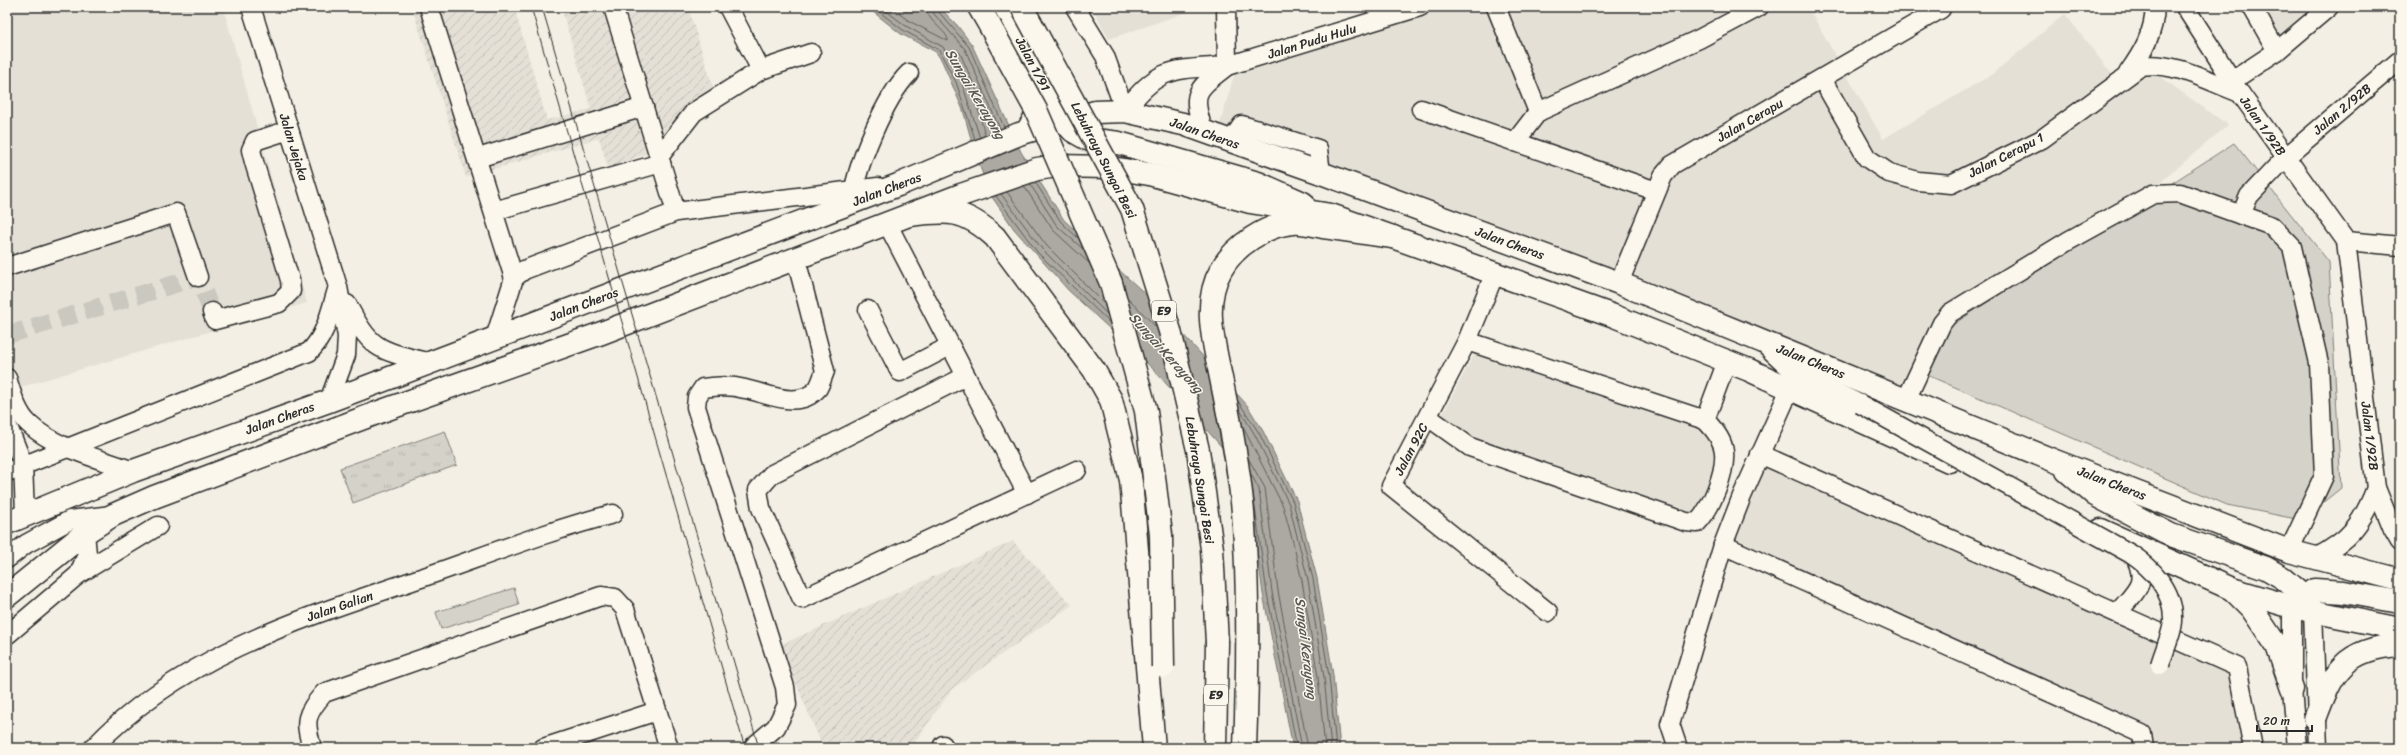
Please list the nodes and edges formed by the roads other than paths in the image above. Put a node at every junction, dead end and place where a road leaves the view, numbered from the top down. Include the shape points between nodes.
1 (251, 7) edge
2 (429, 7) edge
3 (613, 7) edge
4 (728, 7) edge
5 (979, 7) edge
6 (1003, 7) edge
7 (1022, 7) edge
8 (1075, 7) edge
9 (1420, 7) edge
10 (1496, 7) edge
11 (1759, 7) edge
12 (2155, 7) edge
13 (2185, 7) edge
14 (2252, 7) edge
15 (2329, 7) edge
16 (1228, 8) edge
17 (1941, 9) dead end
18 (1385, 13) edge
19 (2277, 51) junction
20 (811, 53) dead end
21 (2400, 60) edge
22 (1227, 66) junction
23 (761, 70) junction
24 (909, 73) dead end
25 (2126, 75) junction
26 (1822, 79) junction
27 (1046, 87) junction
28 (2236, 87) junction
29 (644, 107) junction
30 (1421, 109) dead end
31 (1125, 111) junction
32 (1538, 112) junction
33 (1064, 121) junction
34 (289, 130) junction
35 (1204, 132) junction
36 (1023, 133) junction
37 (1515, 142) junction
38 (1119, 143) junction
39 (478, 158) junction
40 (2285, 158) junction
41 (660, 160) junction
42 (1106, 167) junction
43 (1656, 191) junction
44 (853, 196) junction
45 (494, 211) junction
46 (676, 212) junction
47 (910, 215) junction
48 (1331, 215) junction
49 (2241, 215) junction
50 (887, 223) junction
51 (1393, 237) junction
52 (2346, 241) junction
53 (2400, 246) edge
54 (796, 258) junction
55 (7, 266) edge
56 (1494, 273) junction
57 (198, 277) dead end
58 (514, 278) junction
59 (1619, 283) junction
60 (338, 287) junction
61 (868, 310) dead end
62 (212, 312) dead end
63 (495, 338) junction
64 (1760, 340) junction
65 (1467, 341) junction
66 (950, 346) junction
67 (1727, 361) junction
68 (427, 362) junction
69 (1749, 370) junction
70 (966, 376) junction
71 (7, 378) edge
72 (1790, 389) junction
73 (1906, 400) junction
74 (329, 401) junction
75 (1860, 404) junction
76 (1428, 417) junction
77 (1705, 420) junction
78 (7, 427) edge
79 (69, 447) junction
80 (1760, 454) junction
81 (2055, 461) junction
82 (23, 464) junction
83 (1077, 470) dead end
84 (7, 472) edge
85 (133, 472) junction
86 (2376, 488) junction
87 (1027, 494) junction
88 (613, 514) dead end
89 (113, 515) junction
90 (16, 518) edge
91 (158, 526) dead end
92 (84, 533) junction
93 (2126, 541) junction
94 (2400, 542) edge
95 (1723, 545) junction
96 (2289, 551) junction
97 (2315, 558) junction
98 (7, 559) edge
99 (80, 574) junction
100 (2400, 580) edge
101 (2232, 589) junction
102 (7, 596) edge
103 (2400, 602) edge
104 (2303, 604) junction
105 (1548, 612) dead end
106 (2117, 613) junction
107 (2400, 629) edge
108 (7, 635) edge
109 (2400, 645) edge
110 (2160, 665) dead end
111 (2292, 689) junction
112 (657, 711) junction
113 (2315, 719) junction
114 (754, 746) dead end
115 (93, 748) edge
116 (312, 748) edge
117 (543, 748) edge
118 (669, 748) edge
119 (1154, 748) edge
120 (1159, 748) edge
121 (1215, 748) edge
122 (1245, 748) edge
123 (1678, 748) edge
124 (2144, 748) edge
125 (2253, 748) edge
126 (2297, 748) edge
127 (2318, 748) edge

1 - 34 street, Jalan Jejaka
2 - 39 street
3 - 29 street
4 - 23 street
5 - 120 main road, bridge via 1036,110 1111,283 1146,411 1161,535 1163,667
6 - 27 street, Jalan 1/91
7 - 121 main road, Lebuhraya Sungai Besi / E9, bridge via 1132,209 1168,324 1198,450 1212,549 1217,642
8 - 31 street via 1105,56
9 - 18 street, Jalan Pudu Hulu
10 - 32 street
11 - 32 street via 1699,39
12 - 25 street via 2155,20 2145,49
13 - 28 street, Jalan 1/92B
14 - 19 street
15 - 19 street
16 - 22 street
17 - 26 street, Jalan Cerapu
18 - 22 street, Jalan Pudu Hulu
19 - 28 street
20 - 23 street
21 - 40 street, Jalan 2/92B
22 - 31 street, Jalan Pudu Hulu via 1195,67 1166,73 1140,90
22 - 35 street, Jalan Pudu Hulu via 1202,86 1196,99
23 - 41 street via 694,112
24 - 44 street via 892,95 867,148
25 - 26 street, Jalan Cerapu 1 via 2042,139 1951,184 1918,181 1889,173 1867,158
25 - 28 street, Jalan Cerapu 1 via 2141,66 2156,64
26 - 43 street, Jalan Cerapu via 1672,165
27 - 33 street, Jalan 1/91
27 - 36 main road via 1040,110
28 - 40 street, Jalan 1/92B
29 - 39 street
29 - 41 street
30 - 37 street
31 - 33 main road, Jalan Cheras via 1095,112
31 - 35 main road, Jalan Cheras via 1157,117
31 - 38 main road
32 - 37 street
33 - 36 main road, Jalan Cheras
33 - 38 main road via 1073,131 1087,139
34 - 60 street, Jalan Jejaka
34 - 62 street via 255,141 251,150 259,184 290,280 291,291 280,303 215,320
35 - 59 main road, Jalan Cheras via 1320,172
36 - 44 main road, Jalan Cheras via 898,185
37 - 43 street
38 - 42 main road
38 - 48 main road via 1258,182
39 - 45 street
40 - 49 street, Jalan 2/92B via 2249,196
40 - 52 street, Jalan 1/92B
41 - 45 street
41 - 46 street
42 - 47 main road via 1037,169
42 - 48 main road via 1149,174 1250,202
43 - 59 street, Jalan Cerapu
44 - 46 street
44 - 63 main road, Jalan Cheras
45 - 58 street
46 - 58 street via 524,270
47 - 50 main road
47 - 119 main road via 944,211 978,221 995,237 1094,370 1111,400 1131,480
48 - 51 main road
49 - 73 street via 2180,193 2153,194 2068,241 1950,313 1942,323
49 - 96 street via 2272,226 2292,247 2319,363 2324,476
50 - 54 main road
50 - 66 street
51 - 56 main road
51 - 122 main road via 1294,222 1275,226 1246,243 1221,269 1210,307 1213,341 1235,450 1243,510 1249,638
52 - 53 street
52 - 86 street, Jalan 1/92B
54 - 89 main road via 599,334 382,411 154,497
54 - 114 street via 825,370 818,388 806,396 783,400 725,385 702,388 697,397 696,407 785,687 785,711 776,727
55 - 57 street via 176,213
56 - 65 street, Jalan 92C
56 - 67 main road via 1614,316
58 - 63 street
59 - 64 main road, Jalan Cheras
60 - 68 street, Jalan Jejaka via 364,336 374,345 387,353
60 - 74 street, Jalan Jejaka via 347,336 346,355
60 - 79 street via 324,332 318,344 309,352
61 - 66 street via 900,372
63 - 68 main road, Jalan Cheras
64 - 73 main road, Jalan Cheras
64 - 75 street via 1794,372
65 - 76 street, Jalan 92C
65 - 77 street
66 - 70 street
67 - 69 main road
67 - 77 street
68 - 74 main road, Jalan Cheras
69 - 72 main road
69 - 75 street
70 - 87 street
70 - 87 street via 772,474 758,490 761,508 802,599
71 - 79 street via 16,405 28,424 48,438
72 - 80 street
72 - 93 main road
73 - 81 main road, Jalan Cheras
74 - 85 main road, Jalan Cheras
75 - 110 street, bridge via 2131,554 2150,567 2160,580 2173,619
76 - 77 street via 1470,447 1686,522 1697,523 1706,514 1723,468 1724,450 1714,428
76 - 105 street, Jalan 92C via 1391,486
78 - 82 street
79 - 82 street
79 - 85 street
80 - 95 street
80 - 106 street
81 - 96 main road, Jalan Cheras
81 - 104 main road via 2095,495 2171,535 2266,568 2283,578
82 - 84 street
82 - 90 street
83 - 87 street
85 - 90 main road, Jalan Cheras
86 - 94 street, Jalan 1/92B
86 - 97 street, Jalan 1/92B via 2360,523 2351,534 2332,550
88 - 115 street, Jalan Galian via 573,524 501,548 422,578 319,612 270,632 228,651 160,690
89 - 92 main road
89 - 98 street via 70,520 26,544
91 - 99 street
92 - 99 street via 87,554
92 - 102 main road
93 - 101 main road
93 - 106 street via 2141,567 2140,586
95 - 123 street via 1670,724
95 - 124 street via 2142,734
96 - 97 main road, Jalan Cheras
97 - 100 main road, Jalan Cheras
99 - 108 street
101 - 104 main road
101 - 111 main road via 2252,609 2277,646
103 - 104 main road via 2330,590 2314,590
104 - 107 main road
104 - 111 street
104 - 113 street
106 - 125 street via 2237,667
109 - 113 main road via 2363,651 2347,661 2326,687
111 - 126 street
112 - 116 street via 624,610 615,598 601,596 324,693 310,708 306,726
112 - 117 street
112 - 118 street
113 - 127 street

